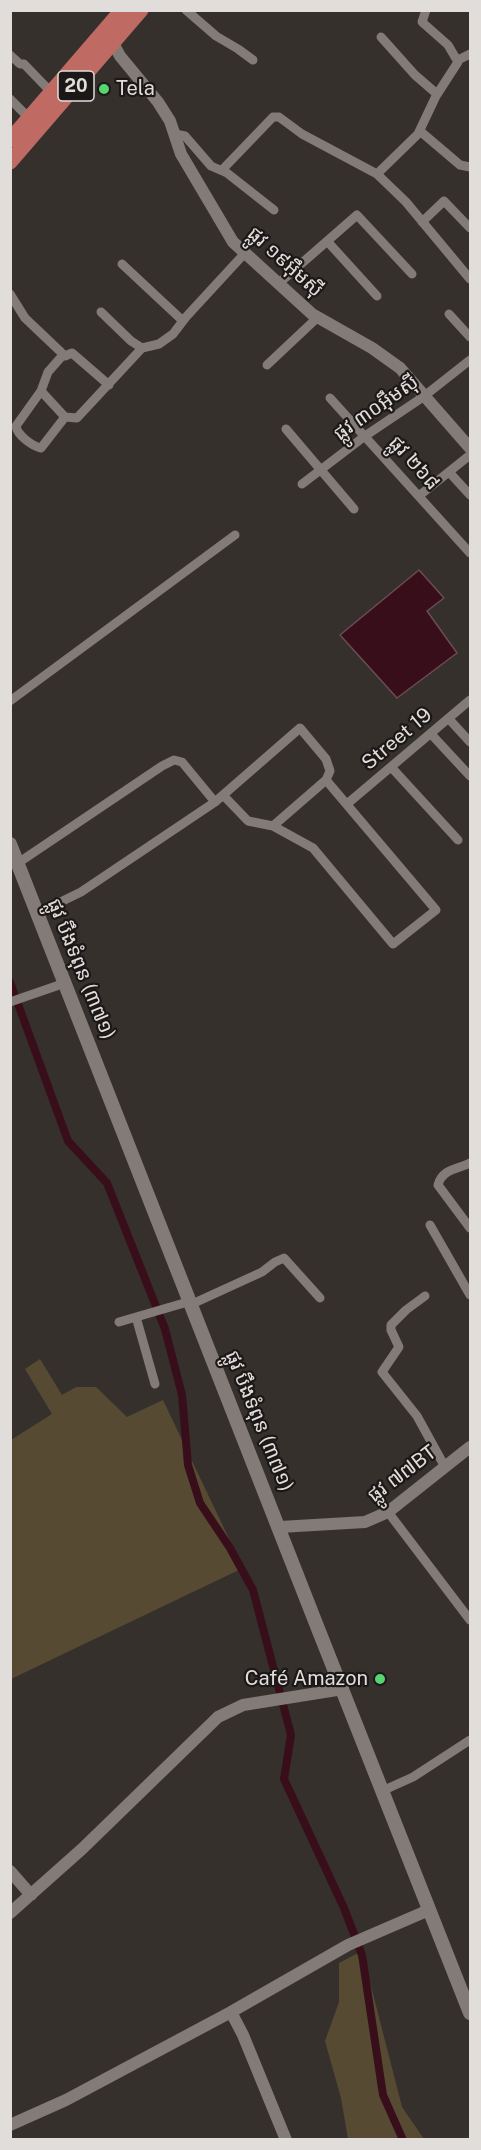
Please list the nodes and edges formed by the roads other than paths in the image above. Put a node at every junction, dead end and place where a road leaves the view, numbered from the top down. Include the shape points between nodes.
1 (122, 10) edge
2 (141, 10) edge
3 (186, 10) edge
4 (426, 10) edge
5 (381, 37) dead end
6 (108, 38) junction
7 (471, 54) edge
8 (10, 55) edge
9 (253, 60) dead end
10 (458, 60) junction
11 (51, 92) junction
12 (437, 94) junction
13 (10, 99) edge
14 (29, 118) junction
15 (420, 131) junction
16 (175, 134) junction
17 (10, 140) edge
18 (10, 162) edge
19 (471, 167) edge
20 (222, 170) junction
21 (377, 174) junction
22 (274, 210) dead end
23 (422, 222) junction
24 (471, 228) edge
25 (327, 241) junction
26 (244, 254) junction
27 (122, 264) dead end
28 (412, 274) dead end
29 (471, 279) edge
30 (278, 284) junction
31 (10, 294) edge
32 (377, 296) dead end
33 (101, 312) dead end
34 (449, 314) dead end
35 (318, 317) junction
36 (183, 321) junction
37 (471, 337) edge
38 (142, 348) junction
39 (63, 355) junction
40 (471, 360) edge
41 (267, 364) dead end
42 (109, 385) junction
43 (41, 391) junction
44 (423, 397) junction
45 (330, 398) dead end
46 (65, 417) junction
47 (286, 429) dead end
48 (365, 436) junction
49 (470, 448) edge
50 (471, 455) edge
51 (320, 471) junction
52 (449, 472) junction
53 (302, 484) dead end
54 (420, 495) junction
55 (471, 495) edge
56 (354, 509) dead end
57 (235, 535) dead end
58 (471, 553) edge
59 (471, 700) edge
60 (10, 701) edge
61 (449, 719) junction
62 (431, 734) junction
63 (471, 742) edge
64 (392, 768) junction
65 (471, 776) edge
66 (326, 780) junction
67 (223, 795) junction
68 (215, 802) junction
69 (347, 804) junction
70 (273, 826) junction
71 (458, 840) dead end
72 (10, 844) edge
73 (18, 863) junction
74 (38, 913) junction
75 (65, 983) junction
76 (10, 1002) edge
77 (471, 1163) edge
78 (430, 1225) dead end
79 (471, 1227) edge
80 (471, 1295) edge
81 (425, 1296) dead end
82 (320, 1298) dead end
83 (191, 1303) junction
84 (136, 1317) junction
85 (119, 1322) dead end
86 (155, 1384) dead end
87 (471, 1447) edge
88 (445, 1467) junction
89 (388, 1512) junction
90 (280, 1527) junction
91 (471, 1620) edge
92 (343, 1689) junction
93 (471, 1740) edge
94 (382, 1791) junction
95 (10, 1871) edge
96 (31, 1895) junction
97 (429, 1910) junction
98 (10, 1913) edge
99 (231, 2012) junction
100 (471, 2013) edge
101 (10, 2125) edge
102 (286, 2139) edge

1 - 6 main road, 20
2 - 6 main road, 20
3 - 9 street
4 - 10 street via 422,21
5 - 12 street
6 - 11 main road, 20
6 - 16 street, ផ្លូវ ១៩អ៊ឹមស៊ី via 158,102
6 - 18 main road, 20
7 - 10 street
8 - 11 street
10 - 12 street
11 - 14 main road, 20
12 - 15 street
13 - 14 street
14 - 17 main road, 20
15 - 19 street via 460,165
15 - 21 street
16 - 20 street via 185,136 211,166
16 - 26 street, ផ្លូវ ១៩អ៊ឹមស៊ី via 181,154 214,212
20 - 21 street via 277,116 302,134
20 - 22 street
21 - 23 street
23 - 24 street via 444,201
23 - 29 street
25 - 28 street via 357,215
25 - 30 street
25 - 32 street
26 - 30 street, ផ្លូវ ១៩អ៊ឹមស៊ី
26 - 36 street
27 - 36 street
30 - 35 street, ផ្លូវ ១៩អ៊ឹមស៊ី
31 - 39 street via 25,318
33 - 38 street
34 - 37 street
35 - 41 street
35 - 44 street, ផ្លូវ ១៩អ៊ឹមស៊ី via 394,364
36 - 38 street via 164,342
38 - 42 street
39 - 42 street via 72,353
39 - 43 street via 48,372
40 - 44 street, ផ្លូវ ៣០អ៊ឹមស៊ី
42 - 46 street via 78,418
43 - 46 street
43 - 46 street via 16,426 19,434 41,448
44 - 48 street, ផ្លូវ ៣០អ៊ឹមស៊ី
44 - 49 street, ផ្លូវ ១៩អ៊ឹមស៊ី
45 - 48 street, ផ្លូវ ២៦៨
47 - 51 street
48 - 51 street, ផ្លូវ ៣០អ៊ឹមស៊ី
48 - 54 street, ផ្លូវ ២៦៨
50 - 52 street
51 - 53 street, ផ្លូវ ៣០អ៊ឹមស៊ី
51 - 56 street
52 - 54 street
52 - 55 street
54 - 58 street, ផ្លូវ ២៦៨
57 - 60 street
59 - 61 street, Street 19
61 - 62 street, Street 19
61 - 63 street
62 - 64 street, Street 19
62 - 65 street
64 - 69 street, Street 19
64 - 71 street
66 - 67 street via 330,771 326,759 300,728
66 - 69 street
66 - 70 street
67 - 68 street
67 - 70 street via 248,821
68 - 73 street via 182,762 174,760
68 - 74 street via 81,892
69 - 70 street via 436,910 393,944 313,848
72 - 73 main road, ផ្លូវ បឹងទំពុន (៣៧១)
73 - 74 main road, ផ្លូវ បឹងទំពុន (៣៧១)
74 - 75 main road, ផ្លូវ បឹងទំពុន (៣៧១)
75 - 76 street
75 - 83 main road, ផ្លូវ បឹងទំពុន (៣៧១)
77 - 79 street via 450,1170 438,1185
78 - 80 street
81 - 88 street via 392,1323 399,1347 382,1372 417,1416
82 - 83 street via 284,1258 262,1272
83 - 84 street
83 - 90 main road, ផ្លូវ បឹងទំពុន (៣៧១)
84 - 85 street
84 - 86 street
87 - 88 street, ផ្លូវ ៧៧BT
88 - 89 street, ផ្លូវ ៧៧BT
89 - 90 street, ផ្លូវ ៧៧BT via 365,1522
89 - 91 street
90 - 92 main road, ផ្លូវ បឹងទំពុន (៣៧១)
92 - 94 main road, ផ្លូវ បឹងទំពុន (៣៧១)
92 - 96 street via 243,1705 211,1722
93 - 94 street via 413,1777
94 - 97 main road, ផ្លូវ បឹងទំពុន (៣៧១)
95 - 96 street
96 - 98 street
97 - 99 street via 348,1945
97 - 100 main road, ផ្លូវ បឹងទំពុន (៣៧១)
99 - 101 street via 66,2100
99 - 102 street

